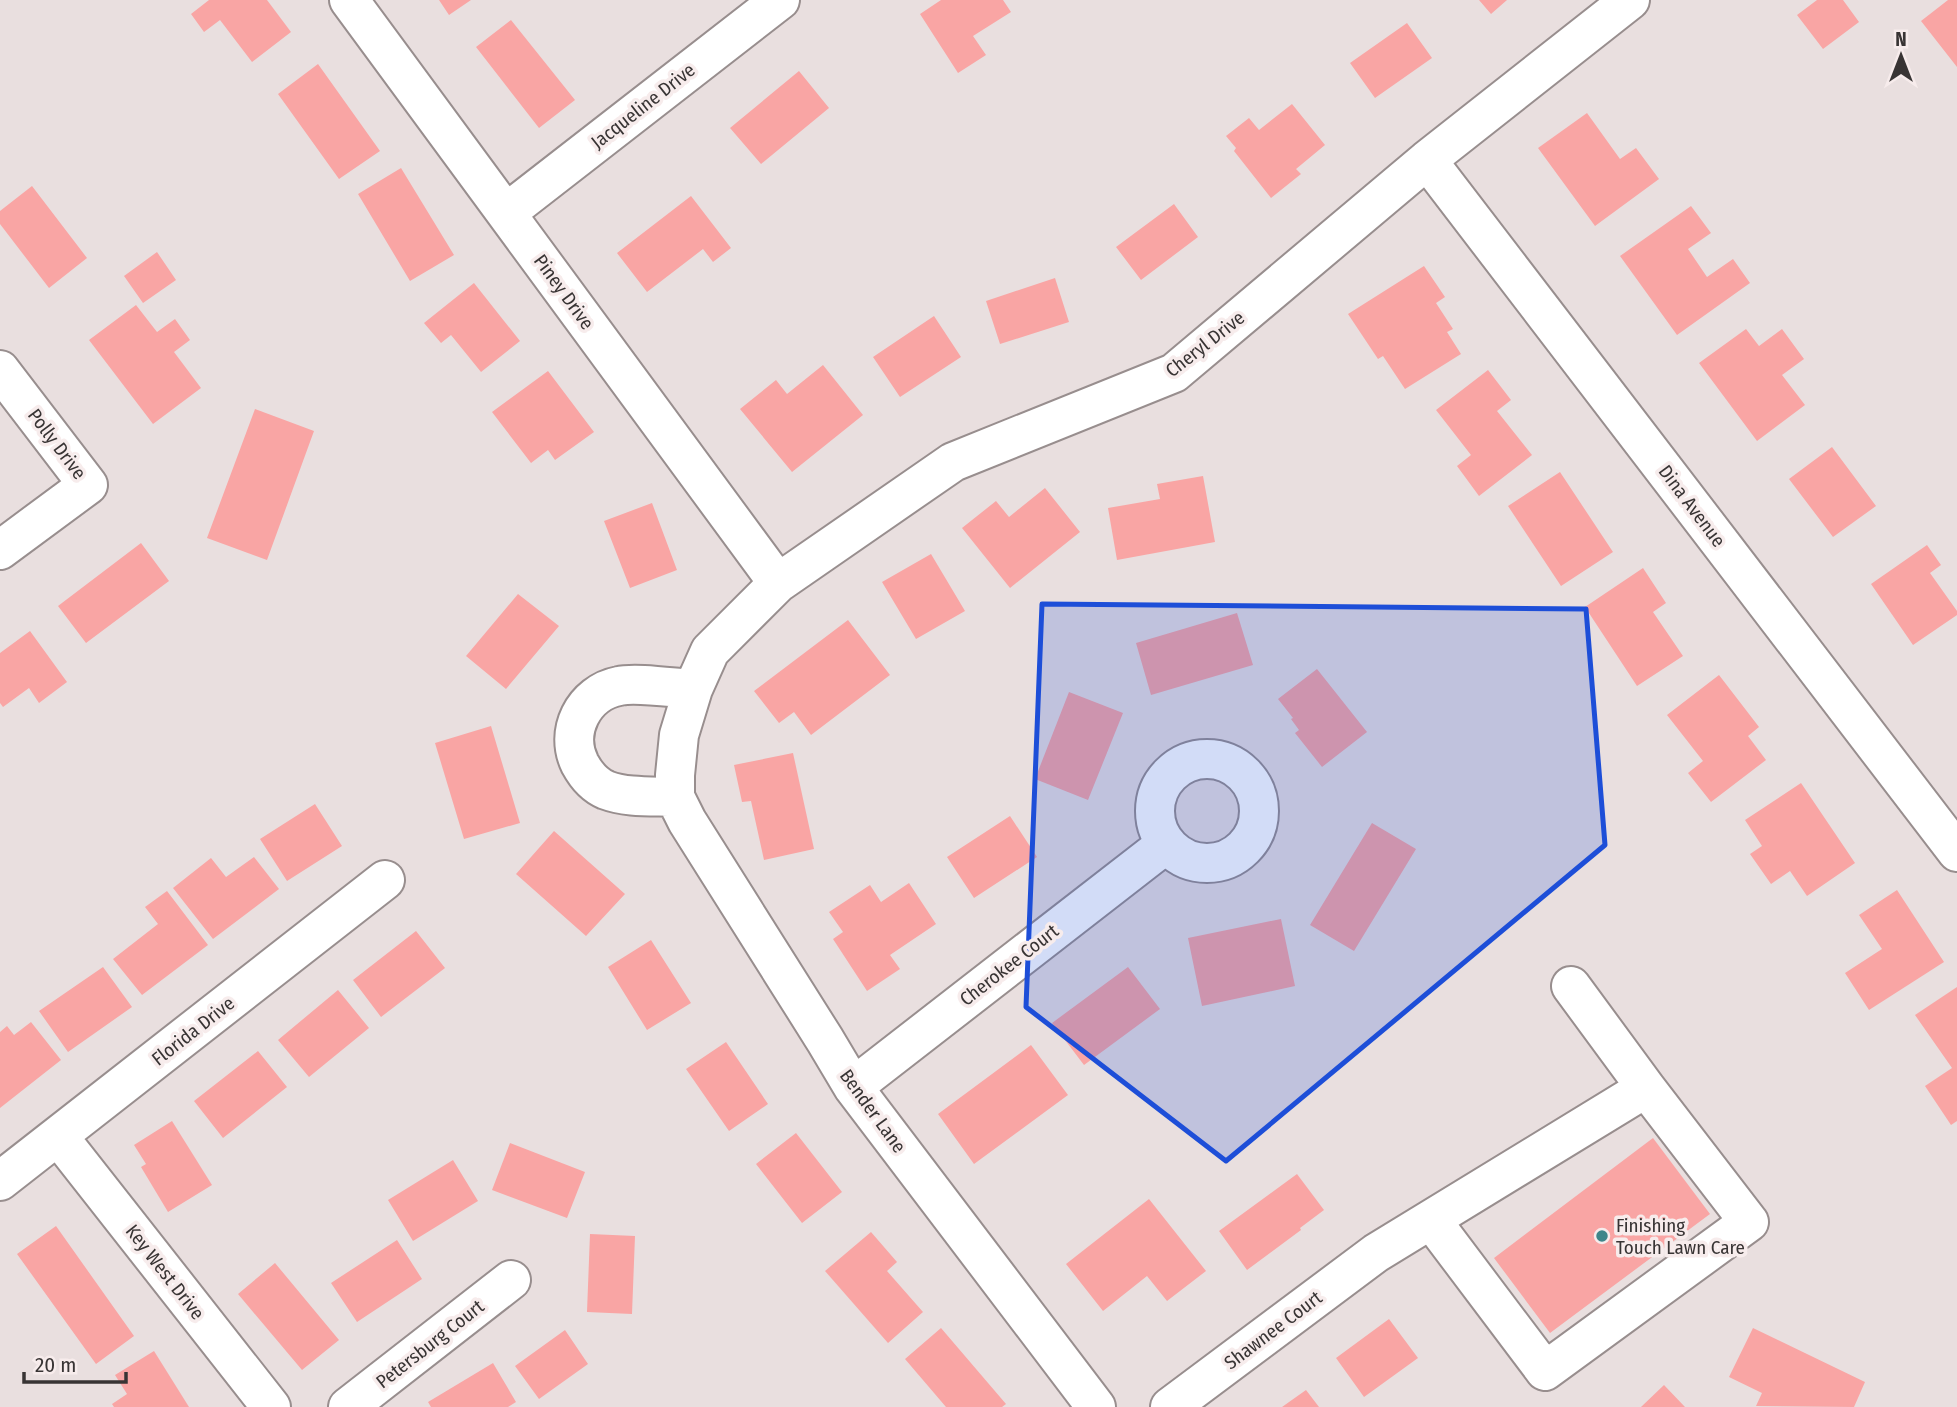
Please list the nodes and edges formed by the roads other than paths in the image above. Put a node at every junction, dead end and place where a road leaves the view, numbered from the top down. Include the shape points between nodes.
1 (349, 0) edge
2 (780, 0) edge
3 (1630, 0) edge
4 (1427, 160) junction
5 (506, 213) junction
6 (0, 370) edge
7 (0, 550) edge
8 (778, 583) junction
9 (694, 689) junction
10 (675, 797) junction
11 (1166, 844) dead end
12 (1957, 852) edge
13 (386, 880) dead end
14 (1571, 986) dead end
15 (853, 1087) junction
16 (1646, 1088) junction
17 (58, 1136) junction
18 (0, 1181) edge
19 (1432, 1220) junction
20 (511, 1280) dead end
21 (271, 1407) edge
22 (348, 1407) edge
23 (1096, 1407) edge
24 (1170, 1407) edge

1 - 5 street, Piney Drive
2 - 5 street, Jacqueline Drive
3 - 4 street, Cheryl Drive
4 - 8 street, Cheryl Drive via 1174,373 954,462
4 - 12 street, Dina Avenue
5 - 8 street, Piney Drive
6 - 7 street, Polly Drive via 88,485
8 - 9 street, Cheryl Drive via 710,651
9 - 10 street via 679,735
9 - 10 street via 620,685 600,692 584,706 574,730 575,752 586,776 605,789
10 - 15 street, Bender Lane
11 - 15 street, Cherokee Court
13 - 17 street, Florida Drive
14 - 16 street
15 - 23 street, Bender Lane
16 - 19 street, Shawnee Court
16 - 19 street via 1749,1222 1545,1371
17 - 18 street, Florida Drive
17 - 21 street, Key West Drive
19 - 24 street, Shawnee Court via 1376,1253
20 - 22 street, Petersburg Court

